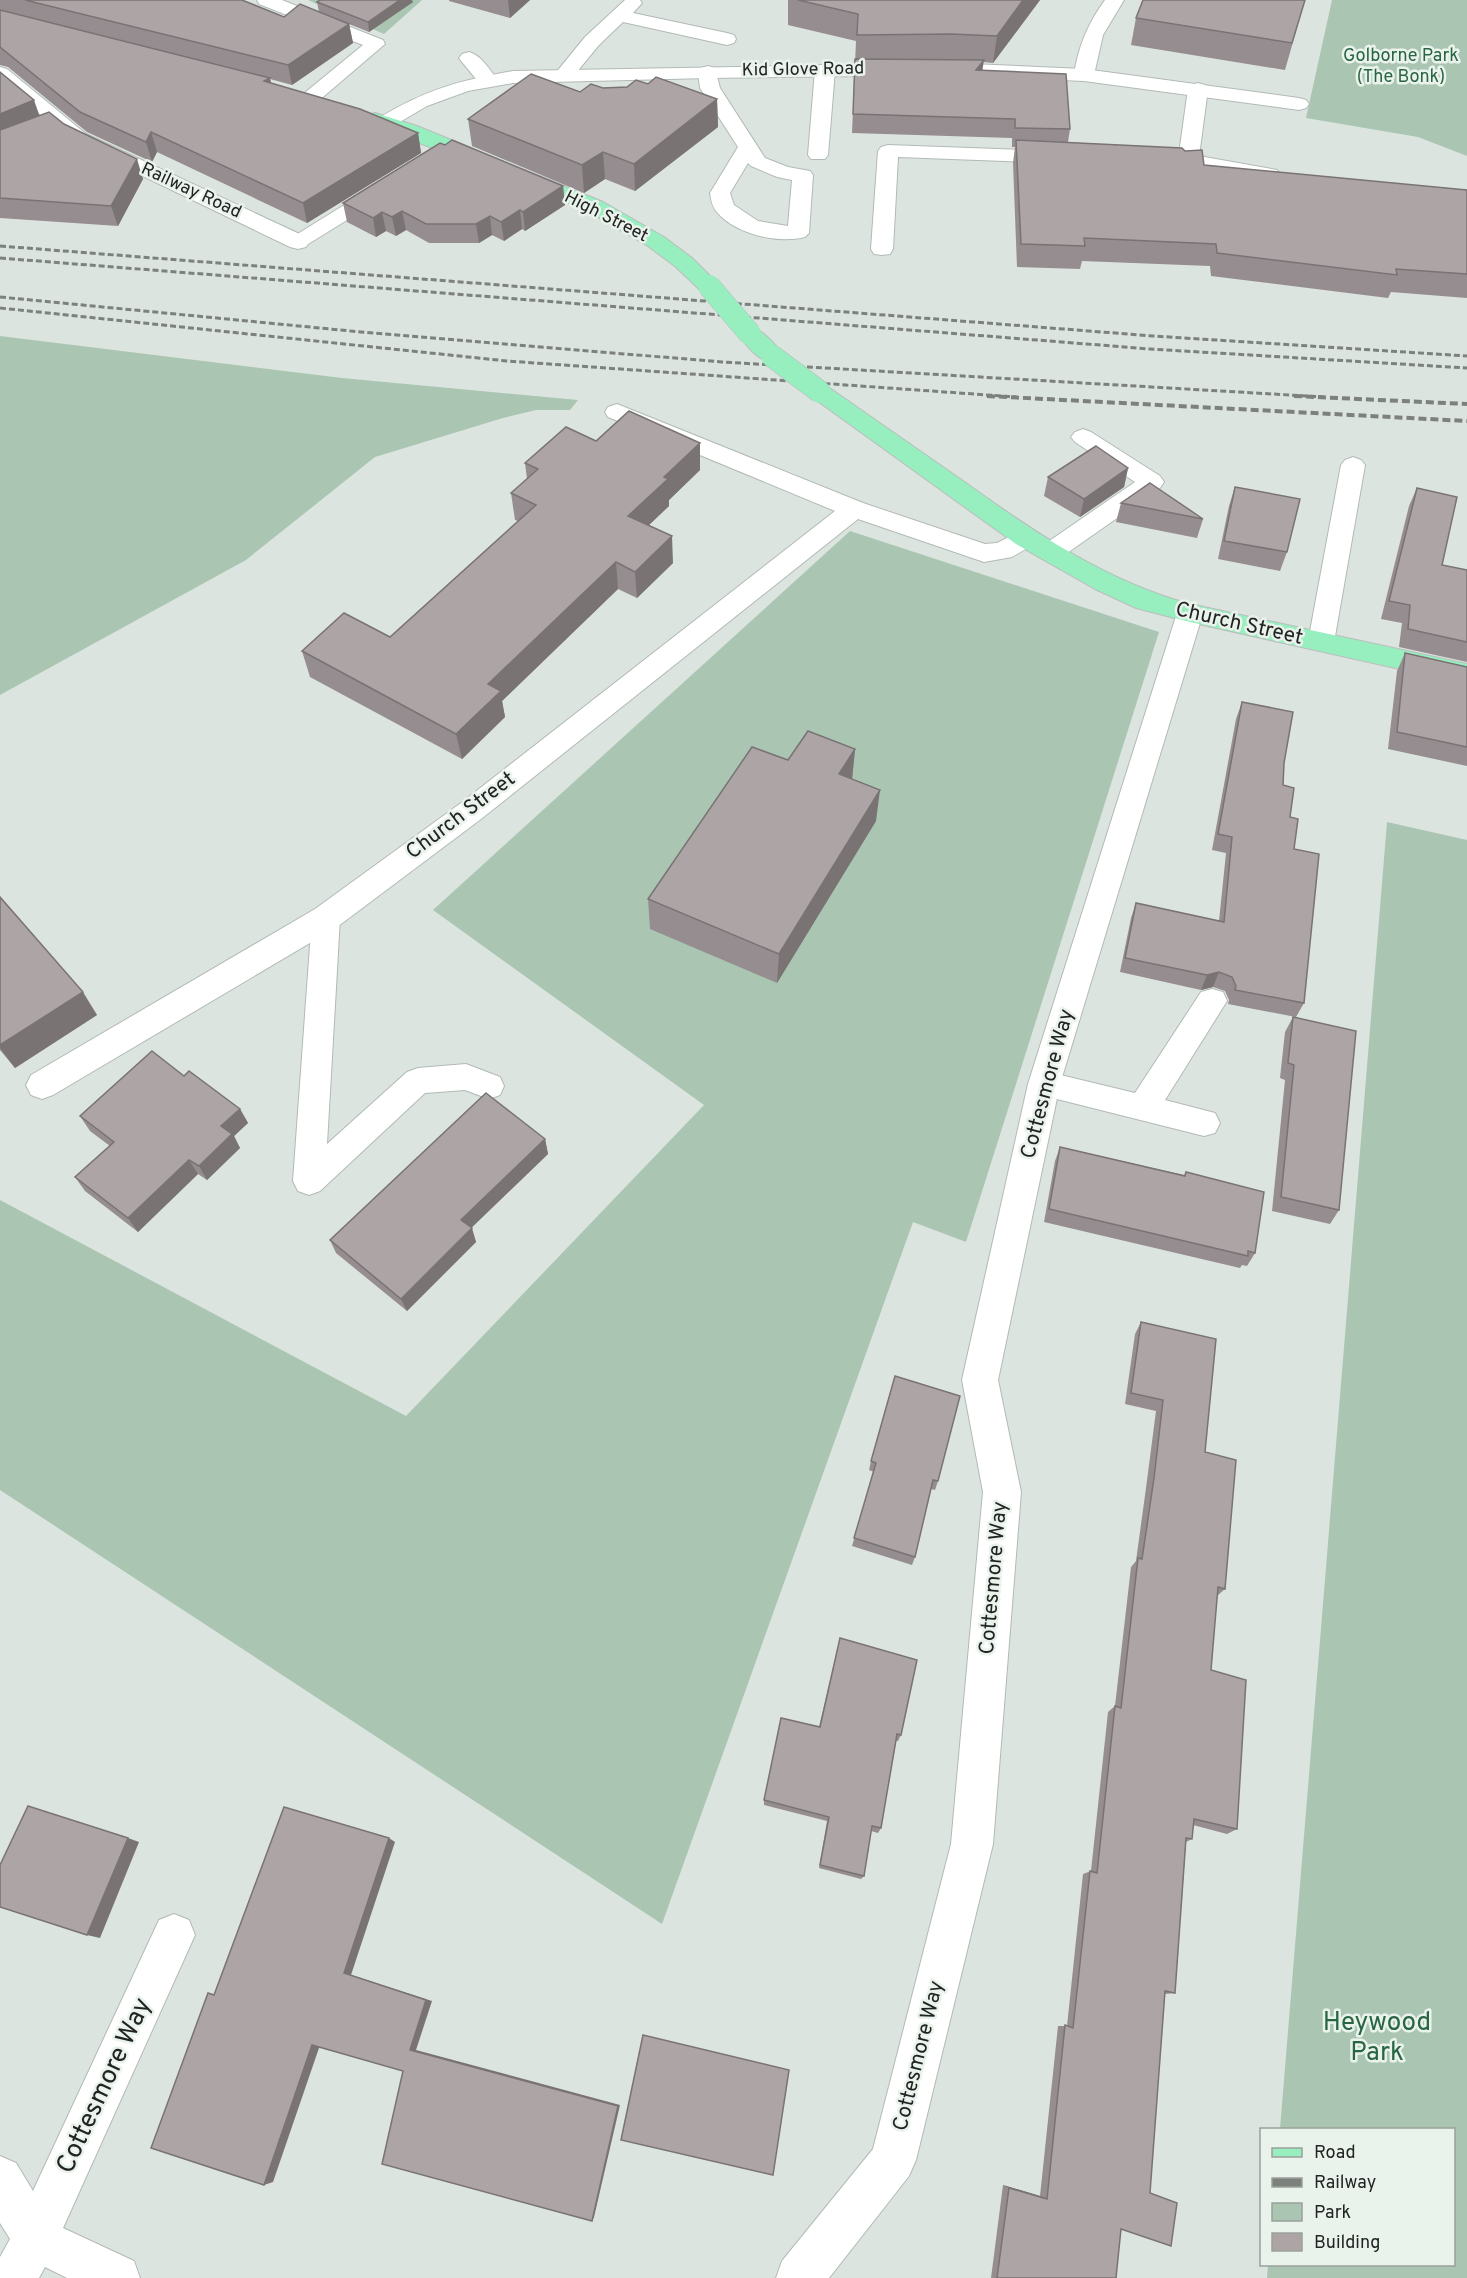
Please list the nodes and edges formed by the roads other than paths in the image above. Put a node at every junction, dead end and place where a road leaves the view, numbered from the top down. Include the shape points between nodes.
1 (266, 0) edge
2 (635, 0) edge
3 (1115, 0) edge
4 (619, 16) junction
5 (727, 39) dead end
6 (468, 58) dead end
7 (825, 70) junction
8 (708, 72) junction
9 (0, 73) edge
10 (564, 75) junction
11 (1084, 75) junction
12 (488, 81) junction
13 (1198, 89) junction
14 (288, 93) edge
15 (309, 99) junction
16 (1299, 104) dead end
17 (331, 105) edge
18 (352, 111) edge
19 (386, 122) junction
20 (447, 147) junction
21 (747, 148) junction
22 (818, 155) dead end
23 (1080, 158) edge
24 (429, 159) edge
25 (1139, 160) edge
26 (1187, 164) junction
27 (402, 177) edge
28 (1288, 177) edge
29 (298, 242) joint
30 (882, 249) dead end
31 (820, 392) joint
32 (617, 412) dead end
33 (1083, 437) dead end
34 (1353, 465) dead end
35 (854, 509) junction
36 (1025, 538) junction
37 (1051, 552) junction
38 (1190, 613) junction
39 (1321, 642) junction
40 (1467, 674) edge
41 (326, 918) junction
42 (1212, 1001) dead end
43 (1044, 1084) junction
44 (42, 1085) dead end
45 (489, 1086) dead end
46 (1142, 1109) junction
47 (1204, 1123) dead end
48 (174, 1935) dead end
49 (0, 2179) edge
50 (35, 2238) junction
51 (14, 2278) edge
52 (117, 2278) edge
53 (799, 2278) edge

1 - 15 lane via 376,44
2 - 4 lane
3 - 11 lane via 1093,31
4 - 5 lane
4 - 10 lane
6 - 12 lane
7 - 8 street, Kid Glove Road
7 - 11 street, Kid Glove Road via 949,69
7 - 22 lane
8 - 10 street, Kid Glove Road
8 - 21 lane via 710,88
9 - 29 street, Railway Road via 47,126
10 - 12 street, Kid Glove Road
11 - 13 street, Kid Glove Road
12 - 19 street, Kid Glove Road via 420,102
13 - 16 street, Kid Glove Road
13 - 26 lane
14 - 15 main road
15 - 17 main road
18 - 19 main road, High Street
19 - 20 main road, High Street
20 - 24 lane
20 - 31 main road, High Street, bridge via 616,219 677,255 772,356
21 - 21 lane via 758,162 784,173 803,175 798,233 761,231 723,208 720,193
23 - 30 lane via 888,150
25 - 26 lane
26 - 28 lane
27 - 29 lane
31 - 36 main road, Church Street
32 - 35 street
33 - 37 lane via 1152,482
34 - 39 lane
35 - 36 street via 984,553 1003,551
35 - 41 street, Church Street via 471,811
36 - 37 main road, Church Street
37 - 38 main road, Church Street via 1145,601
38 - 39 main road, Church Street
38 - 43 street, Cottesmore Way
39 - 40 main road, Church Street
41 - 44 street, Church Street
41 - 45 lane via 309,1181 418,1081 466,1077
42 - 46 lane
43 - 46 lane
43 - 53 street, Cottesmore Way via 980,1380 1002,1492 972,1845 893,2160
46 - 47 lane
48 - 50 street, Cottesmore Way
49 - 50 street
50 - 51 street, Cottesmore Way
50 - 52 street

